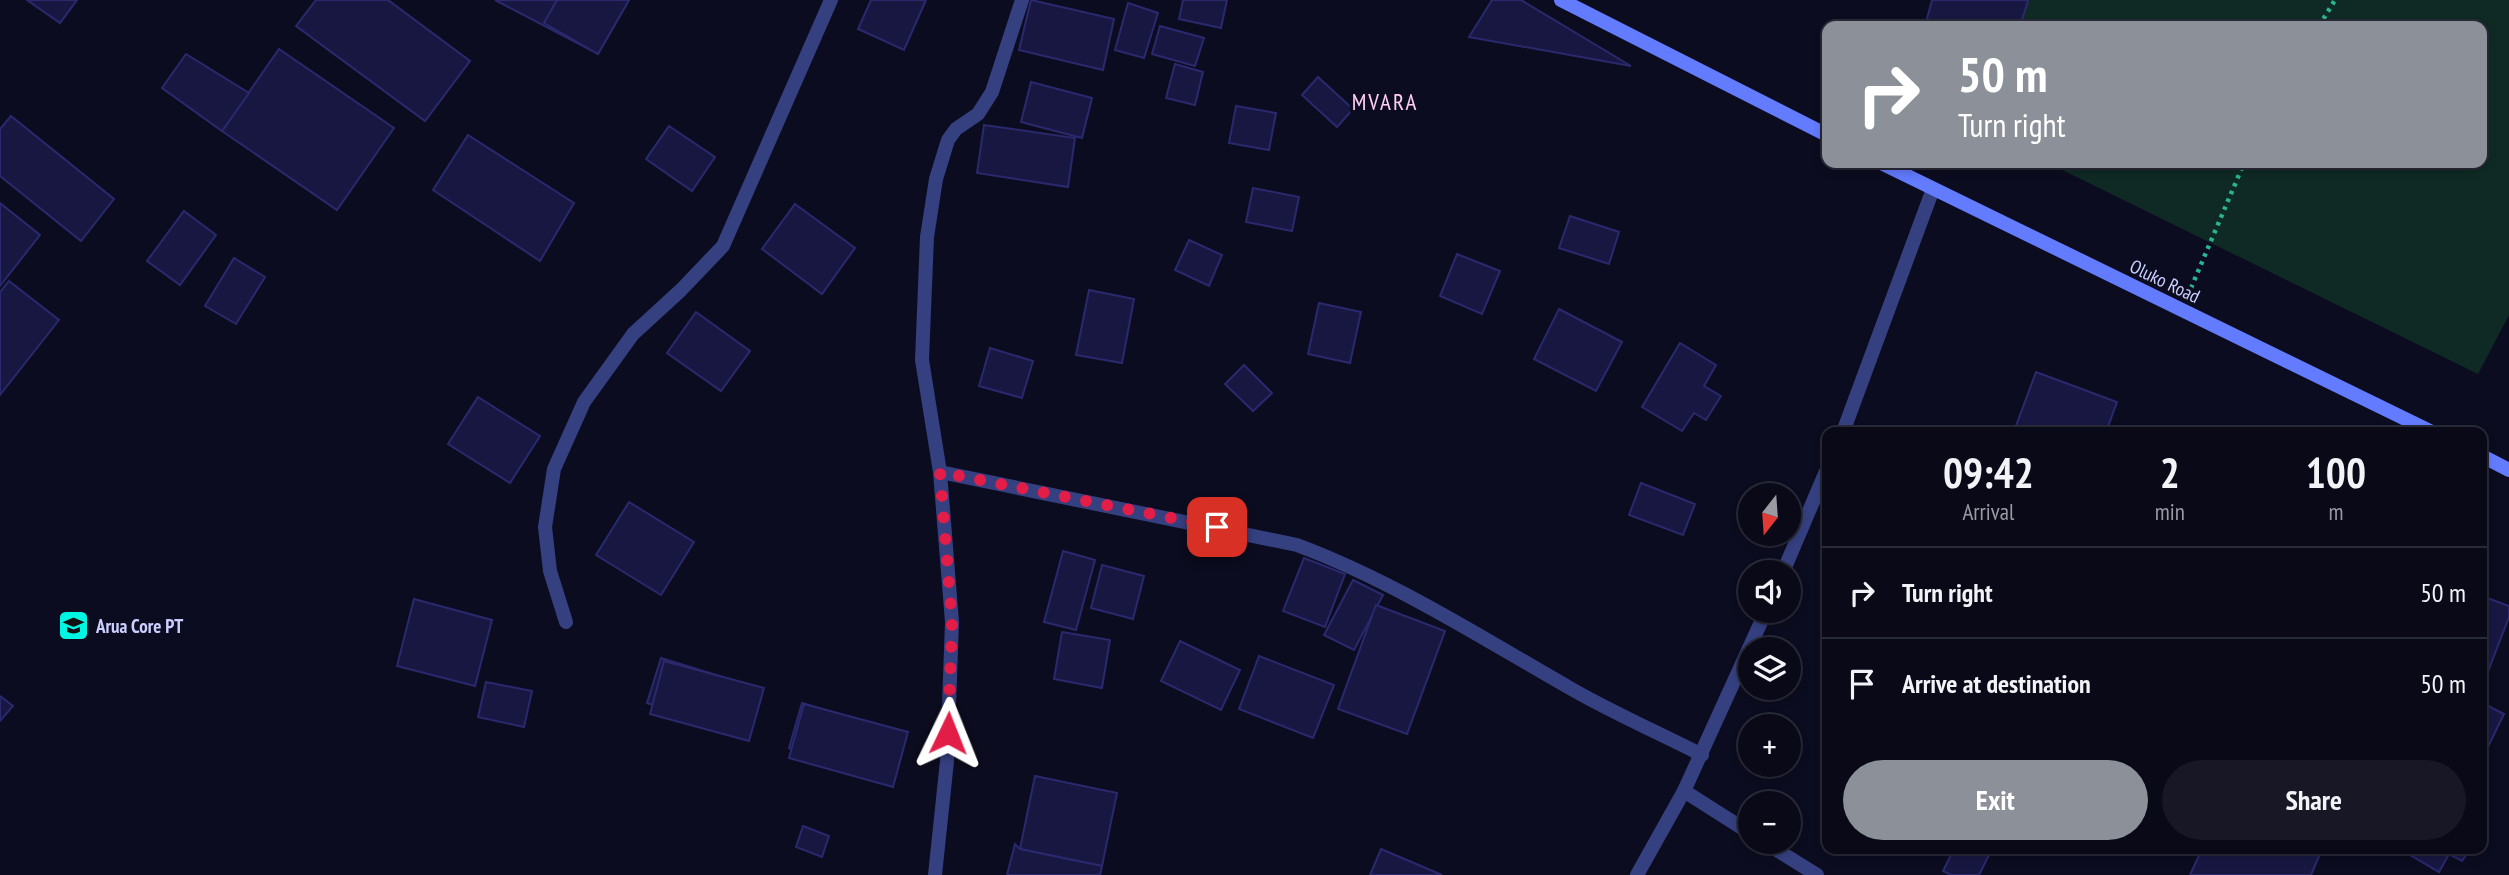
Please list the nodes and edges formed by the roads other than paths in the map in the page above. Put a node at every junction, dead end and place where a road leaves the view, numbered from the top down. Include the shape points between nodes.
1 (831, 0) edge
2 (1021, 0) edge
3 (1561, 0) edge
4 (1822, 132) edge
5 (1891, 168) edge
6 (1933, 189) junction
7 (1845, 427) edge
8 (2422, 427) edge
9 (2487, 459) edge
10 (2509, 470) edge
11 (940, 472) junction
12 (1822, 481) edge
13 (1788, 560) edge
14 (566, 622) dead end
15 (1761, 623) edge
16 (1702, 755) junction
17 (1684, 791) junction
18 (1738, 825) edge
19 (1783, 854) edge
20 (935, 875) edge
21 (1637, 875) edge
22 (1816, 875) edge

1 - 14 street via 723,246 633,334 584,402 554,469 545,527 550,571
2 - 11 street via 992,92 978,114 948,140 936,178 927,237 922,360
3 - 4 main road
5 - 6 main road, Oluko Road
6 - 7 street
6 - 8 main road, Oluko Road
9 - 10 main road
11 - 16 street via 1297,545 1362,571 1571,689
11 - 20 street via 952,622 947,761
12 - 13 street
15 - 16 street
16 - 17 street
17 - 18 street
17 - 21 street
19 - 22 street

